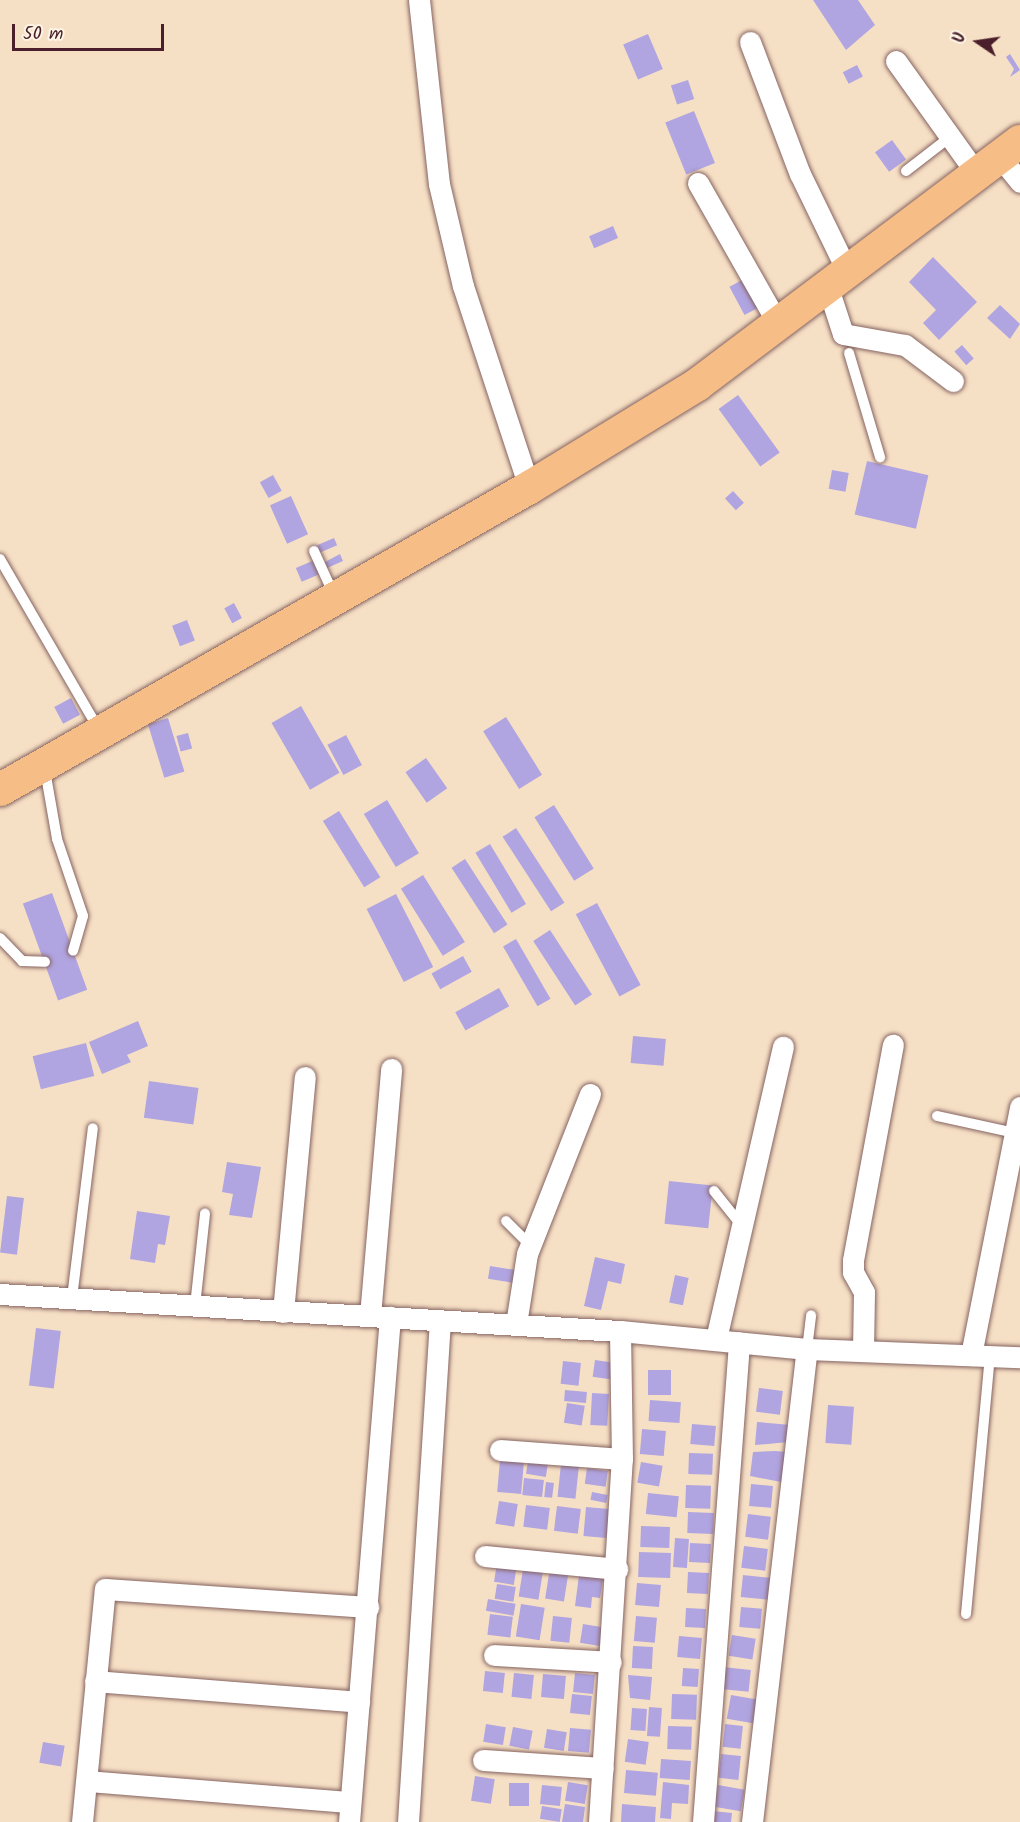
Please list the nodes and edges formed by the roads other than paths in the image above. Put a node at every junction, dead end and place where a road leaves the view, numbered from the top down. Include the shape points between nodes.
1 (418, 0) edge
2 (750, 42) dead end
3 (896, 61) dead end
4 (950, 137) junction
5 (1004, 164) edge
6 (906, 171) dead end
7 (698, 183) dead end
8 (838, 281) junction
9 (778, 324) junction
10 (846, 344) junction
11 (953, 381) dead end
12 (880, 457) dead end
13 (529, 487) junction
14 (314, 551) dead end
15 (0, 559) edge
16 (335, 598) junction
17 (102, 734) junction
18 (45, 764) junction
19 (0, 789) edge
20 (0, 938) edge
21 (73, 951) dead end
22 (45, 962) dead end
23 (893, 1045) dead end
24 (783, 1047) dead end
25 (391, 1070) dead end
26 (305, 1077) dead end
27 (590, 1094) dead end
28 (1020, 1107) edge
29 (937, 1116) dead end
30 (93, 1128) dead end
31 (1015, 1133) junction
32 (1013, 1182) edge
33 (714, 1191) dead end
34 (205, 1214) dead end
35 (506, 1221) dead end
36 (742, 1226) junction
37 (531, 1246) junction
38 (0, 1294) edge
39 (72, 1298) junction
40 (195, 1306) junction
41 (283, 1312) junction
42 (811, 1315) dead end
43 (380, 1317) junction
44 (440, 1321) junction
45 (516, 1324) junction
46 (620, 1331) junction
47 (716, 1339) junction
48 (739, 1342) junction
49 (807, 1348) junction
50 (863, 1350) junction
51 (980, 1355) junction
52 (1020, 1357) edge
53 (500, 1450) dead end
54 (622, 1459) junction
55 (485, 1556) dead end
56 (617, 1569) junction
57 (368, 1607) junction
58 (966, 1614) dead end
59 (494, 1655) dead end
60 (611, 1662) junction
61 (95, 1681) junction
62 (359, 1702) junction
63 (483, 1760) dead end
64 (603, 1768) junction
65 (87, 1781) junction
66 (350, 1812) edge
67 (82, 1822) edge
68 (408, 1822) edge
69 (599, 1822) edge
70 (703, 1822) edge
71 (752, 1822) edge

1 - 13 street via 439,184 463,286
2 - 8 street
3 - 4 street
4 - 5 street
4 - 6 lane
5 - 8 main road
7 - 9 street
8 - 9 main road
8 - 10 street
9 - 13 main road via 697,384
10 - 11 street via 904,345
10 - 12 lane
13 - 16 main road
14 - 16 lane
15 - 17 lane
16 - 17 main road
17 - 18 main road
18 - 19 main road
18 - 21 lane via 44,789 83,916
20 - 22 lane via 22,961
23 - 50 street via 854,1260 853,1272 864,1292
24 - 36 street
25 - 43 street
26 - 41 street
27 - 37 street
28 - 31 street
29 - 31 lane
30 - 39 lane
31 - 32 street
32 - 51 street
33 - 36 lane
34 - 40 lane
35 - 37 lane
36 - 47 street
37 - 45 street
38 - 39 street
39 - 40 street
40 - 41 street
41 - 43 street
42 - 49 lane
43 - 44 street
43 - 57 street
44 - 45 street
44 - 68 street
45 - 46 street
46 - 47 street
46 - 54 street
47 - 48 street
48 - 49 street
48 - 70 street
49 - 50 street
49 - 71 street
50 - 51 street
51 - 52 street
51 - 58 lane
53 - 54 street
54 - 56 street
55 - 56 street
56 - 60 street
57 - 61 street via 105,1589
57 - 62 street
59 - 60 street
60 - 64 street
61 - 62 street
61 - 65 street
62 - 66 street
63 - 64 street
64 - 69 street
65 - 66 street
65 - 67 street

